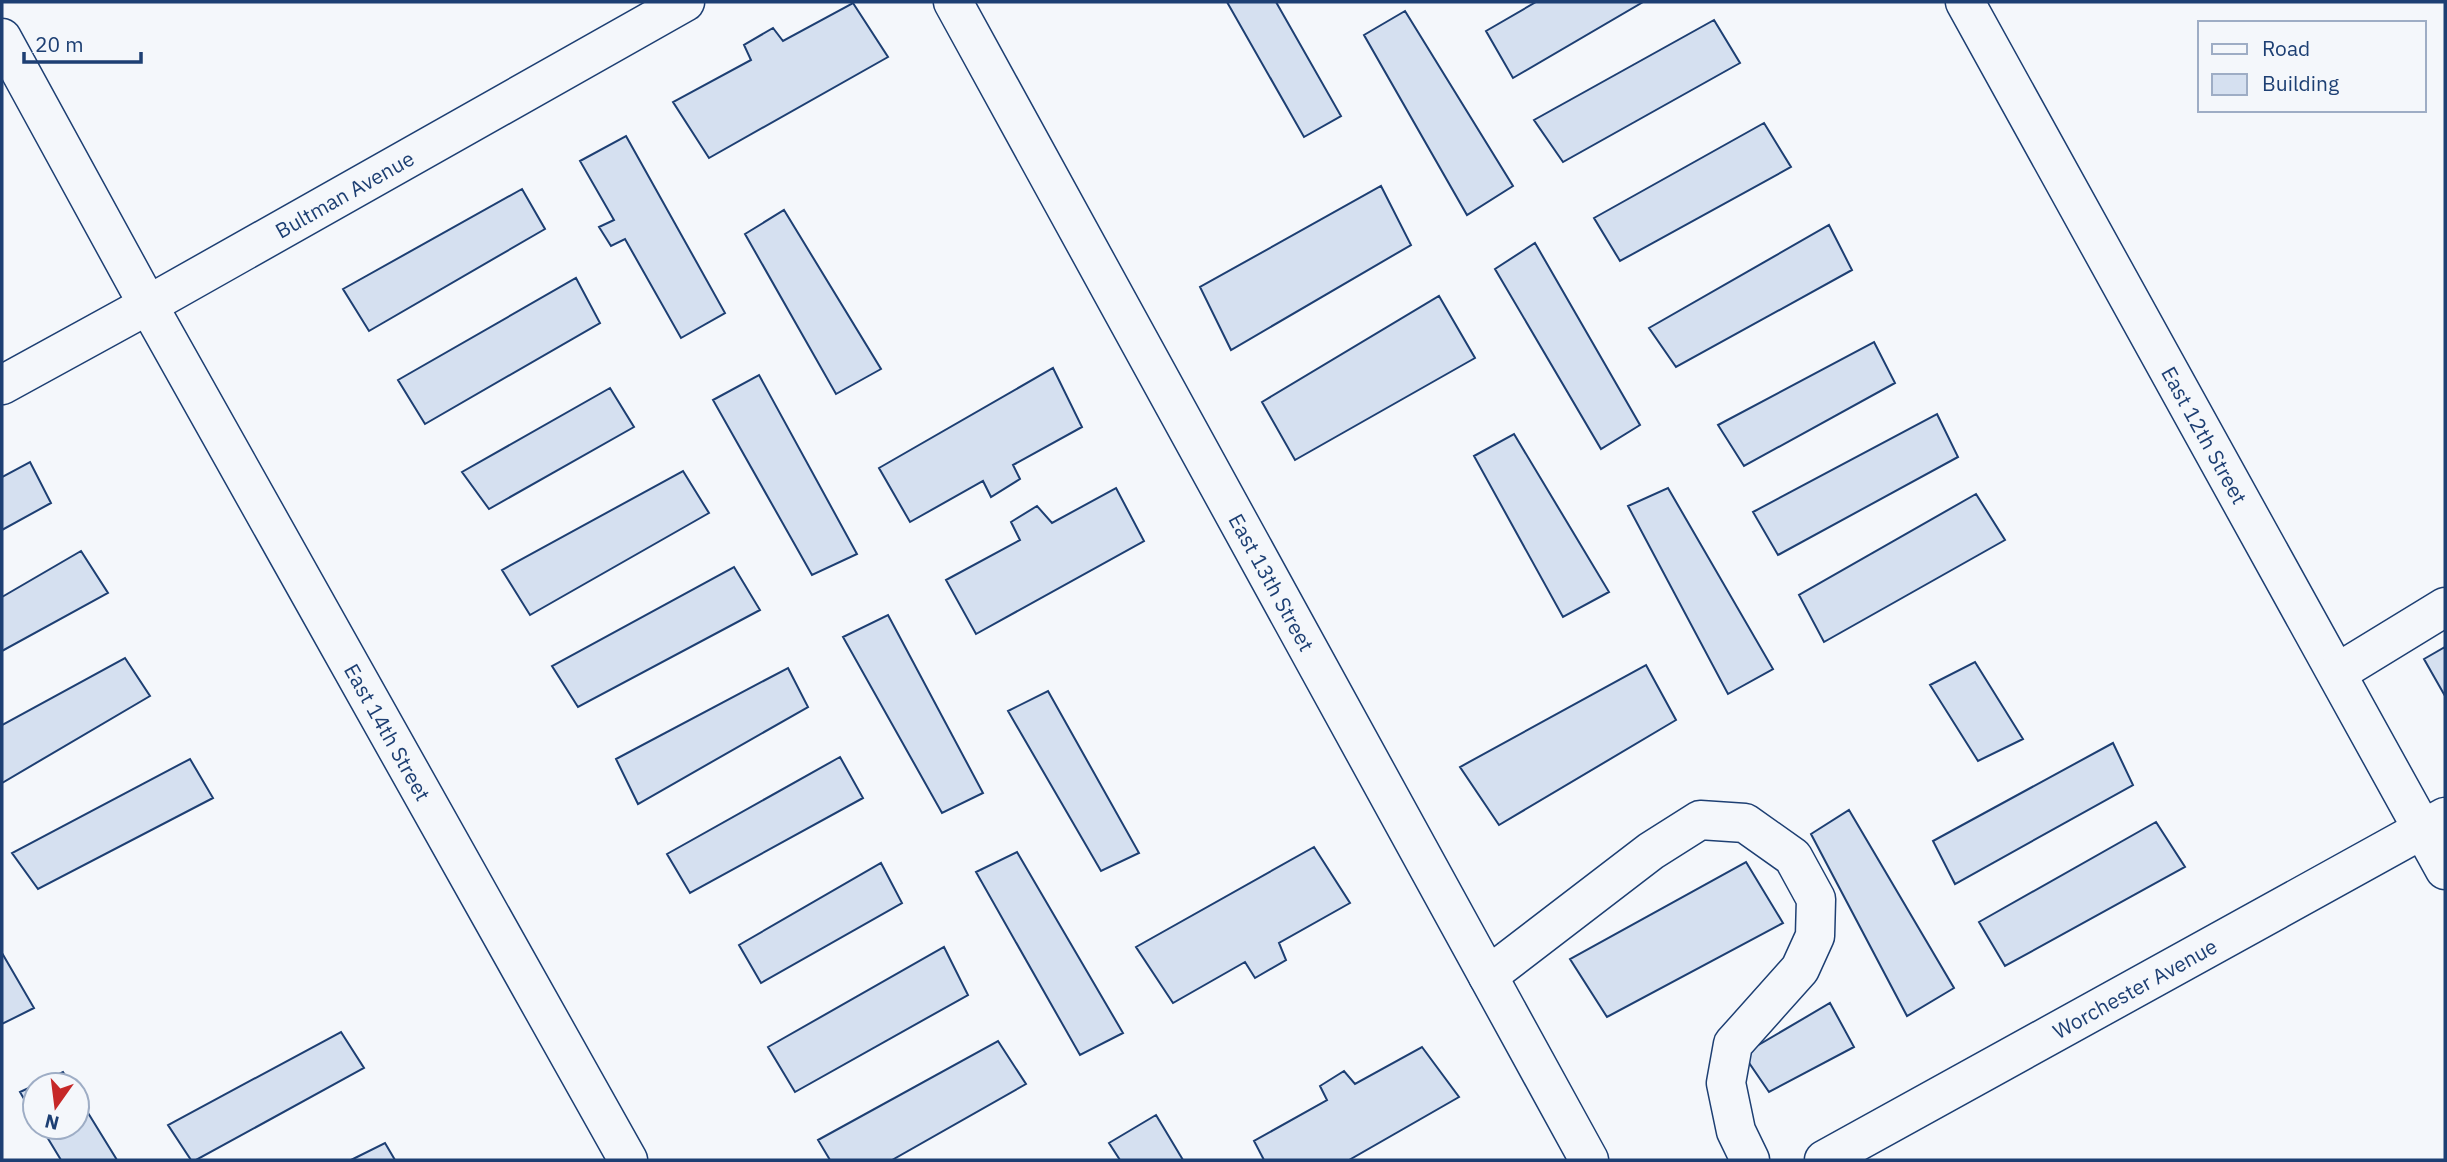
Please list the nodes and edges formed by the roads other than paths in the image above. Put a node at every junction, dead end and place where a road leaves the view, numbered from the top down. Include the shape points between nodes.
1 (685, 2) edge
2 (953, 2) edge
3 (1965, 2) edge
4 (2, 38) edge
5 (148, 305) junction
6 (2, 385) edge
7 (2445, 607) edge
8 (2337, 673) junction
9 (2434, 823) edge
10 (2445, 870) edge
11 (1488, 976) junction
12 (628, 1160) edge
13 (1589, 1160) edge
14 (1750, 1160) edge
15 (1824, 1160) edge

1 - 5 street, Bultman Avenue
2 - 11 street, East 13th Street
3 - 8 street, East 12th Street
4 - 5 street, East 14th Street
5 - 6 street, Bultman Avenue
5 - 12 street, East 14th Street
7 - 8 street
8 - 9 street, East 12th Street
9 - 10 street, East 12th Street
9 - 15 street, Worchester Avenue
11 - 13 street, East 13th Street
11 - 14 street via 1651,851 1700,820 1745,822 1793,857 1816,899 1815,936 1800,969 1733,1044 1726,1083 1736,1131

